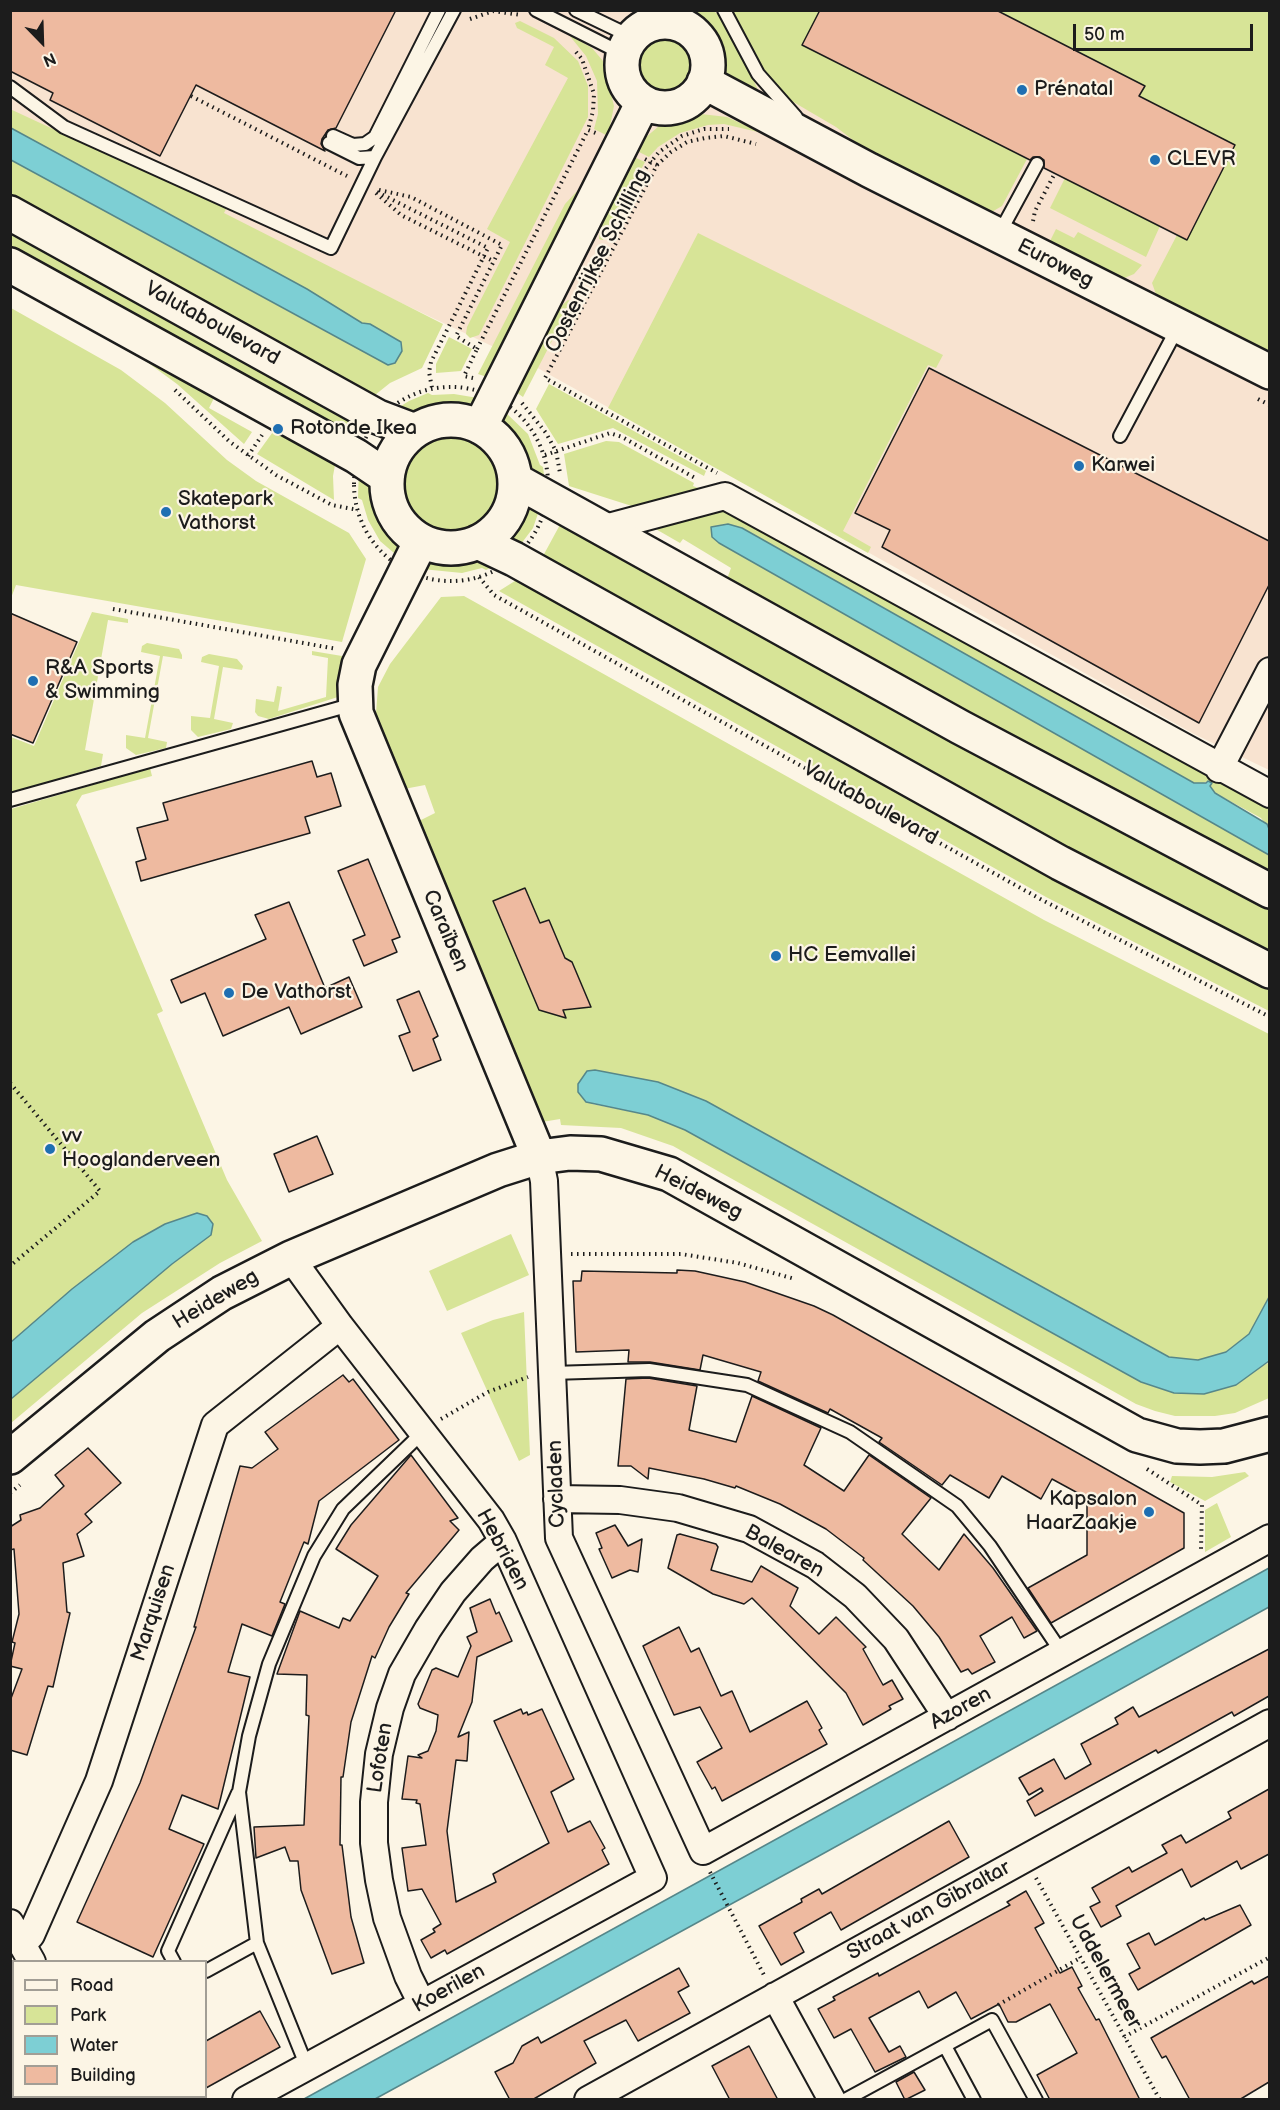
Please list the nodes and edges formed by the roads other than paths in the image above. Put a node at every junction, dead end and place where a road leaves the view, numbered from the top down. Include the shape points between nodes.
1 (439, 10) edge
2 (454, 10) edge
3 (536, 10) edge
4 (576, 10) edge
5 (724, 10) edge
6 (640, 31) edge
7 (704, 82) junction
8 (10, 87) edge
9 (10, 99) edge
10 (643, 102) junction
11 (49, 117) junction
12 (840, 155) junction
13 (375, 157) junction
14 (1037, 164) dead end
15 (10, 213) edge
16 (998, 235) junction
17 (10, 265) edge
18 (1178, 326) junction
19 (1269, 372) edge
20 (480, 427) junction
21 (415, 431) junction
22 (1120, 436) dead end
23 (387, 477) junction
24 (515, 480) junction
25 (602, 529) junction
26 (421, 541) junction
27 (478, 542) junction
28 (1269, 671) edge
29 (355, 703) junction
30 (1219, 769) junction
31 (1269, 794) edge
32 (10, 800) edge
33 (1269, 891) edge
34 (1269, 971) edge
35 (538, 1157) junction
36 (291, 1258) junction
37 (340, 1326) junction
38 (552, 1373) junction
39 (423, 1432) junction
40 (1269, 1434) edge
41 (19, 1468) edge
42 (558, 1499) junction
43 (1269, 1538) edge
44 (502, 1541) junction
45 (1062, 1653) junction
46 (947, 1717) junction
47 (1269, 1723) edge
48 (239, 1792) junction
49 (706, 1859) joint
50 (653, 1878) joint
51 (22, 1943) edge
52 (257, 1943) junction
53 (173, 1960) edge
54 (207, 1970) edge
55 (775, 1996) junction
56 (422, 2004) junction
57 (945, 2046) junction
58 (307, 2067) junction
59 (246, 2100) edge
60 (588, 2100) edge
61 (832, 2100) edge
62 (845, 2100) edge
63 (974, 2100) edge
64 (1036, 2100) edge

1 - 13 lane via 375,137 365,144 353,145 331,140 359,158
2 - 13 lane
3 - 6 lane via 565,25
4 - 6 lane
5 - 12 lane, Euroweg via 769,90
6 - 7 street via 682,26 699,40 707,60
6 - 10 street via 623,76
7 - 10 street via 689,100 678,105 654,106
7 - 12 street, Euroweg
8 - 11 lane
9 - 11 lane
10 - 20 street, Oostenrijkse Schilling
11 - 13 lane via 331,248 367,187
12 - 16 street, Euroweg
14 - 16 lane
15 - 21 street, Valutaboulevard via 378,417
16 - 18 street, Euroweg
17 - 23 street via 356,456
18 - 19 street, Euroweg
18 - 22 lane
20 - 21 street via 447,420
20 - 24 street via 505,450
21 - 23 street via 393,455
23 - 26 street via 390,503 397,518
24 - 25 street
24 - 27 street via 507,515
25 - 30 street via 725,495
25 - 33 street via 960,727
26 - 27 street via 452,548
26 - 29 street, Caraïben via 364,654 355,685
27 - 34 street, Valutaboulevard via 1070,868
28 - 30 street
29 - 32 lane
29 - 35 street, Caraïben via 362,732
30 - 31 street
35 - 36 street, Heideweg
35 - 38 street, Cycladen via 544,1181
35 - 40 street, Heideweg via 602,1154 669,1174 1137,1435 1177,1446 1200,1447 1224,1446
36 - 37 street, Hebriden
36 - 41 street, Heideweg via 222,1293 174,1324
37 - 39 street, Hebriden
37 - 51 street, Marquisen via 215,1425 99,1781 31,1935
38 - 42 street, Cycladen
38 - 45 lane via 650,1370 747,1385 850,1432 957,1506 990,1546
39 - 44 street, Hebriden
39 - 48 lane via 343,1509 314,1556 269,1664
42 - 46 street, Balearen via 620,1500 678,1508 749,1529 815,1565 855,1596 896,1639
42 - 49 street, Cycladen via 559,1538
43 - 45 street, Azoren
44 - 50 street, Hebriden
44 - 56 street, Lofoten via 453,1592 402,1674 379,1754 374,1843 379,1880 387,1918
45 - 46 street, Azoren
46 - 49 street, Azoren
47 - 55 street, Straat van Gibraltar
48 - 52 lane
48 - 53 lane via 168,1951
50 - 56 street, Koerilen
52 - 54 lane
52 - 58 lane
55 - 60 street, Straat van Gibraltar
55 - 61 street
56 - 58 street, Koerilen
57 - 62 lane
57 - 63 lane
57 - 64 lane via 992,2020
58 - 59 street, Koerilen

